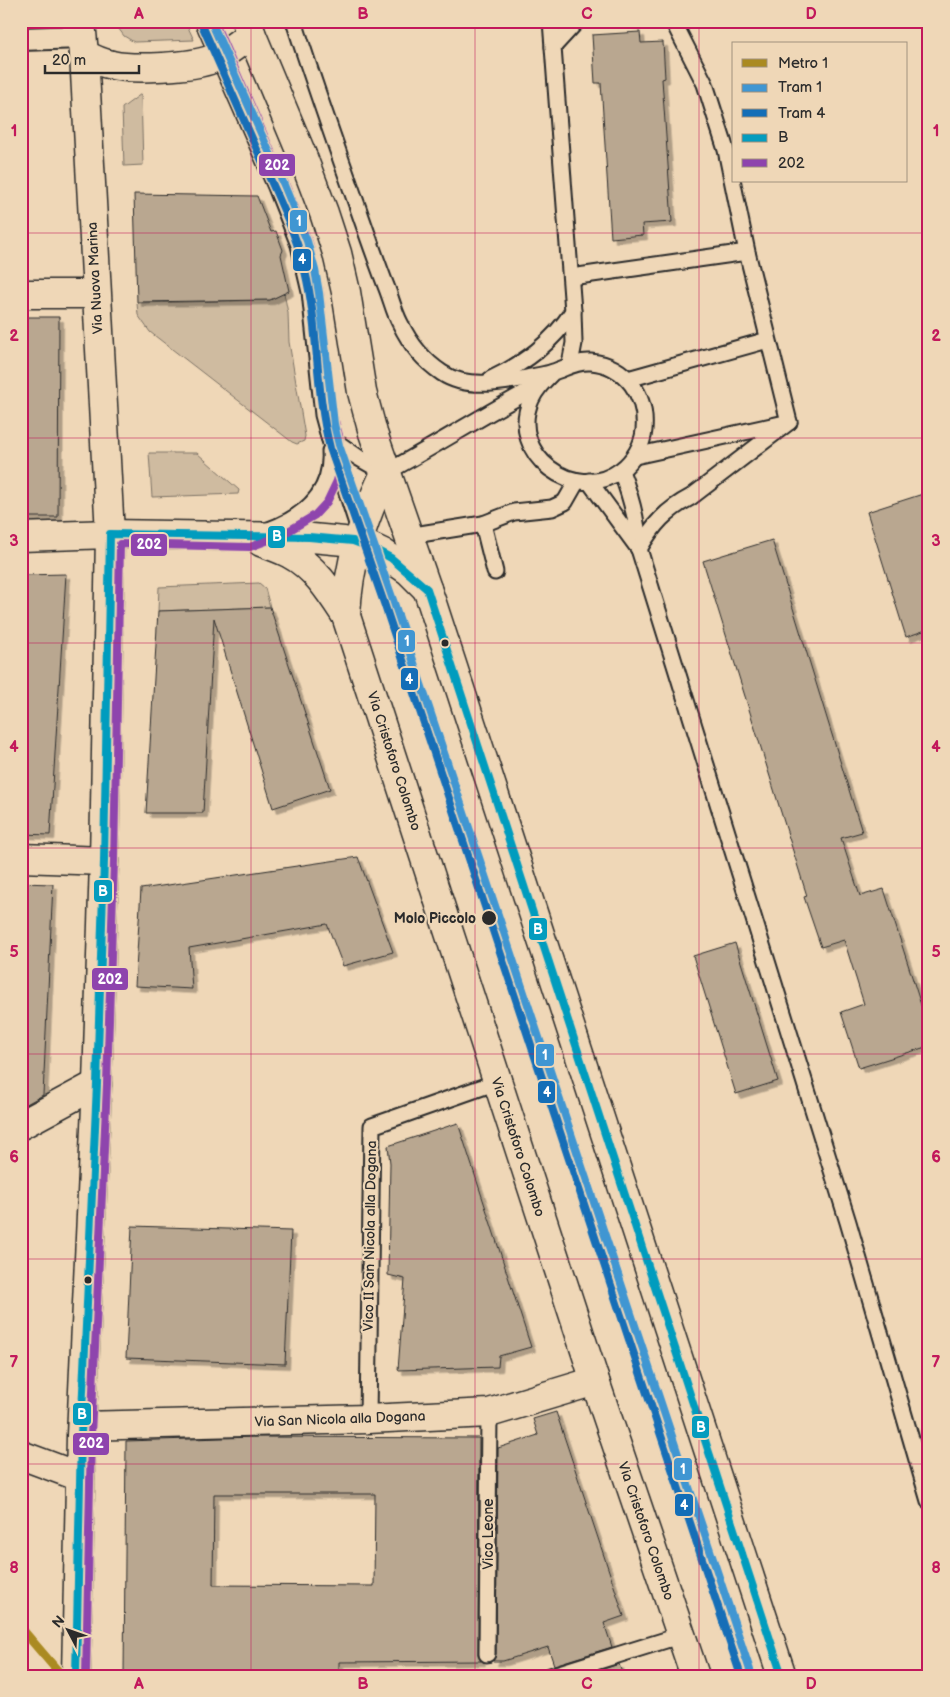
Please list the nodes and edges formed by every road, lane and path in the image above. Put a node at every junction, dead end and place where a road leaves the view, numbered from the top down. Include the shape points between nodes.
1 (203, 21) edge
2 (294, 21) edge
3 (551, 21) edge
4 (577, 21) edge
5 (673, 23) edge
6 (248, 27) edge
7 (82, 37) edge
8 (21, 39) edge
9 (553, 47) junction
10 (219, 56) junction
11 (732, 179) edge
12 (733, 182) edge
13 (747, 252) junction
14 (570, 277) junction
15 (21, 294) edge
16 (96, 294) junction
17 (574, 311) junction
18 (768, 340) junction
19 (570, 364) junction
20 (552, 373) junction
21 (628, 379) junction
22 (481, 383) junction
23 (538, 386) junction
24 (789, 422) junction
25 (329, 437) junction
26 (635, 456) junction
27 (621, 471) junction
28 (385, 473) junction
29 (583, 481) junction
30 (483, 524) junction
31 (110, 534) junction
32 (408, 536) junction
33 (21, 537) edge
34 (249, 537) junction
35 (358, 537) junction
36 (639, 549) junction
37 (495, 572) dead end
38 (427, 589) junction
39 (346, 616) junction
40 (21, 858) edge
41 (104, 861) junction
42 (498, 1082) junction
43 (97, 1084) junction
44 (21, 1125) edge
45 (594, 1381) junction
46 (489, 1413) junction
47 (368, 1419) junction
48 (82, 1426) junction
49 (21, 1455) edge
50 (80, 1478) junction
51 (929, 1501) edge
52 (682, 1635) junction
53 (487, 1654) dead end
54 (76, 1676) edge
55 (550, 1676) edge
56 (695, 1676) edge
57 (782, 1676) edge

1 - 10 lane
2 - 22 lane via 400,323 425,359 443,374 464,382
3 - 9 lane
4 - 9 lane
5 - 11 lane via 705,84
6 - 10 main road via 239,44
6 - 28 main road via 305,163 337,253 362,392
7 - 8 street
7 - 10 main road via 97,61 114,66 182,65
7 - 16 main road, Via Nuova Marina
9 - 14 lane
10 - 25 lane via 299,245 310,292
12 - 13 lane
13 - 14 lane
13 - 18 lane
14 - 17 lane
15 - 16 main road
16 - 31 main road, Via Nuova Marina
17 - 19 lane
17 - 22 lane via 545,346
18 - 21 lane
18 - 24 lane
19 - 20 lane
19 - 21 lane via 591,362 611,368
20 - 22 lane
20 - 23 lane
21 - 26 lane via 640,397 645,416 644,437
23 - 28 lane
23 - 29 lane via 526,421 528,439 536,456 549,470 565,478
24 - 26 lane
24 - 36 lane via 659,519
25 - 28 lane
25 - 34 lane via 331,462 320,495 293,519
25 - 35 lane
26 - 27 lane
27 - 29 lane via 602,480
27 - 36 lane via 631,496
28 - 32 main road
28 - 35 main road
29 - 30 lane via 565,502 552,508 514,512
29 - 36 lane
30 - 32 lane
30 - 37 lane
31 - 33 main road
31 - 34 main road
31 - 41 main road, Via Nuova Marina
32 - 38 main road
34 - 35 main road
34 - 39 main road via 292,555 313,571
35 - 38 main road via 392,558
35 - 39 main road via 347,590
36 - 51 lane via 845,1213
38 - 57 main road
39 - 42 main road, Via Cristoforo Colombo
40 - 41 main road
41 - 43 main road, Via Nuova Marina
42 - 45 main road, Via Cristoforo Colombo
42 - 47 lane, Vico II San Nicola alla Dogana via 372,1126
43 - 44 main road
43 - 48 main road, Via Nuova Marina
45 - 46 main road, Via San Nicola alla Dogana
45 - 52 main road, Via Cristoforo Colombo
46 - 47 main road, Via San Nicola alla Dogana
46 - 53 lane, Vico Leone
47 - 48 main road, Via San Nicola alla Dogana
48 - 50 main road, Via Nuova Marina
49 - 50 main road
50 - 54 main road, Via Nuova Marina
52 - 55 lane
52 - 56 main road, Via Cristoforo Colombo

